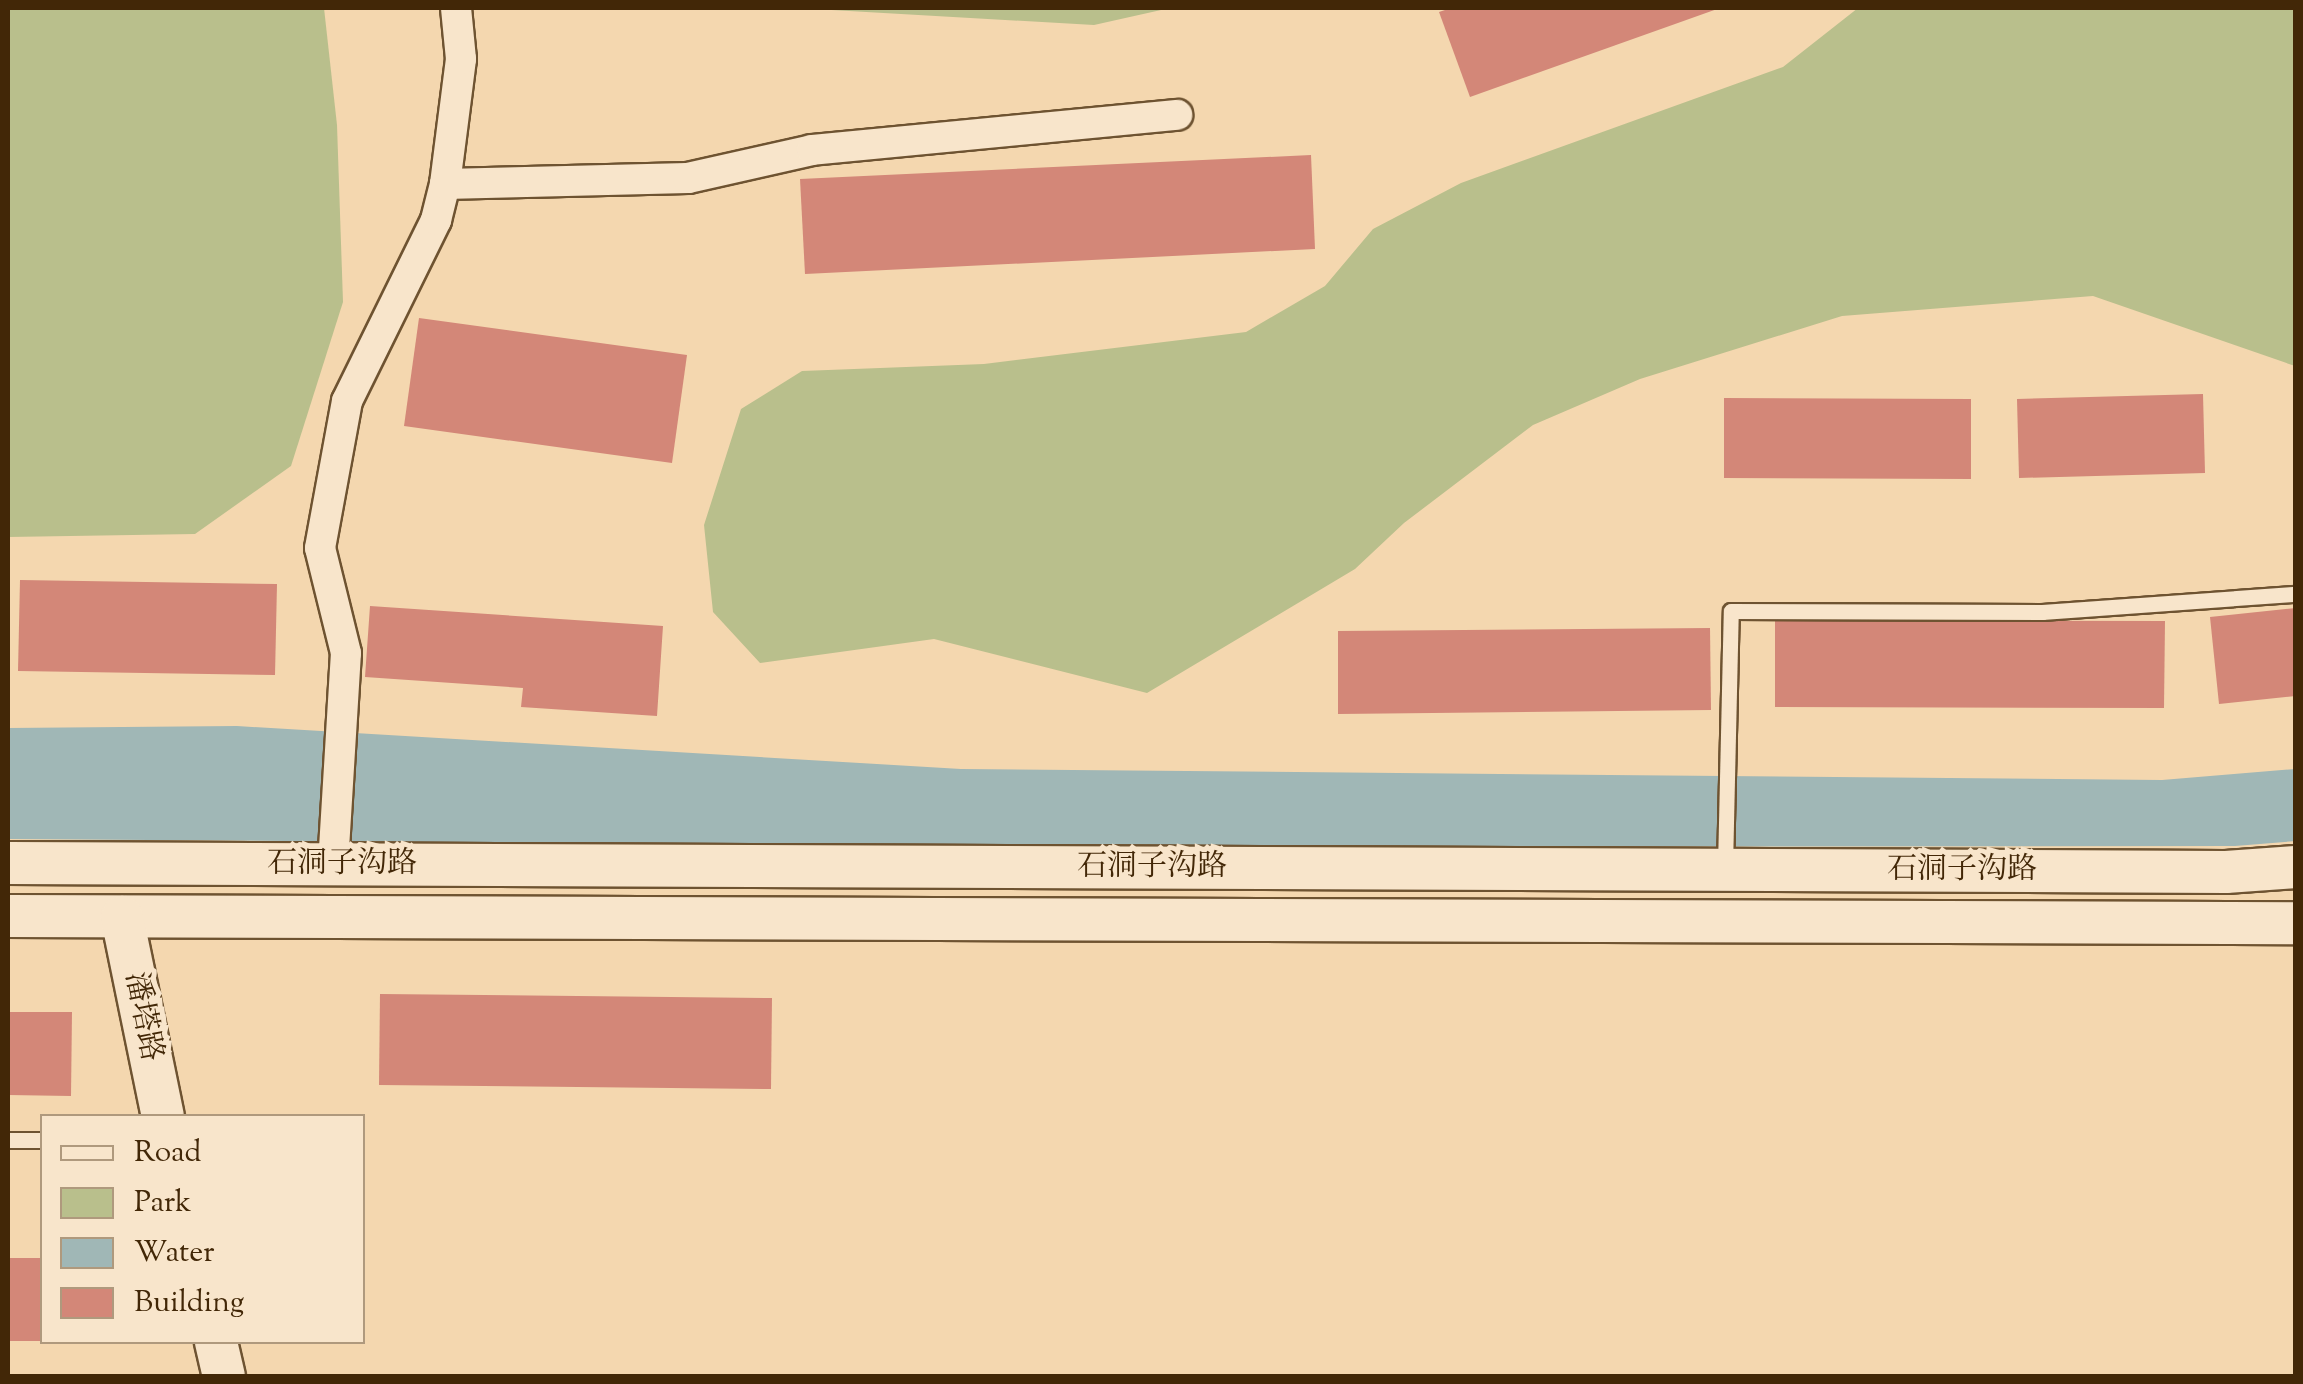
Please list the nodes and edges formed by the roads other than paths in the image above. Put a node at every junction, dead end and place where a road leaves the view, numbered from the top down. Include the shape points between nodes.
1 (456, 8) edge
2 (1178, 116) dead end
3 (445, 184) junction
4 (2296, 594) edge
5 (334, 854) junction
6 (1725, 860) junction
7 (8, 863) edge
8 (2296, 867) edge
9 (8, 916) edge
10 (122, 917) junction
11 (2296, 923) edge
12 (163, 1114) edge
13 (8, 1140) edge
14 (40, 1140) edge
15 (216, 1344) edge
16 (224, 1376) edge

1 - 3 street via 462,59
2 - 3 street via 812,150 688,178
3 - 5 street via 436,220 347,401 320,548 346,652
4 - 6 lane via 2042,612 1731,611
5 - 6 main road, 石洞子沟路
5 - 7 main road, 石洞子沟路
6 - 8 main road, 石洞子沟路
9 - 10 main road, 石洞子沟路
10 - 11 main road, 石洞子沟路
10 - 12 main road, 潘塔路
13 - 14 lane
15 - 16 main road

